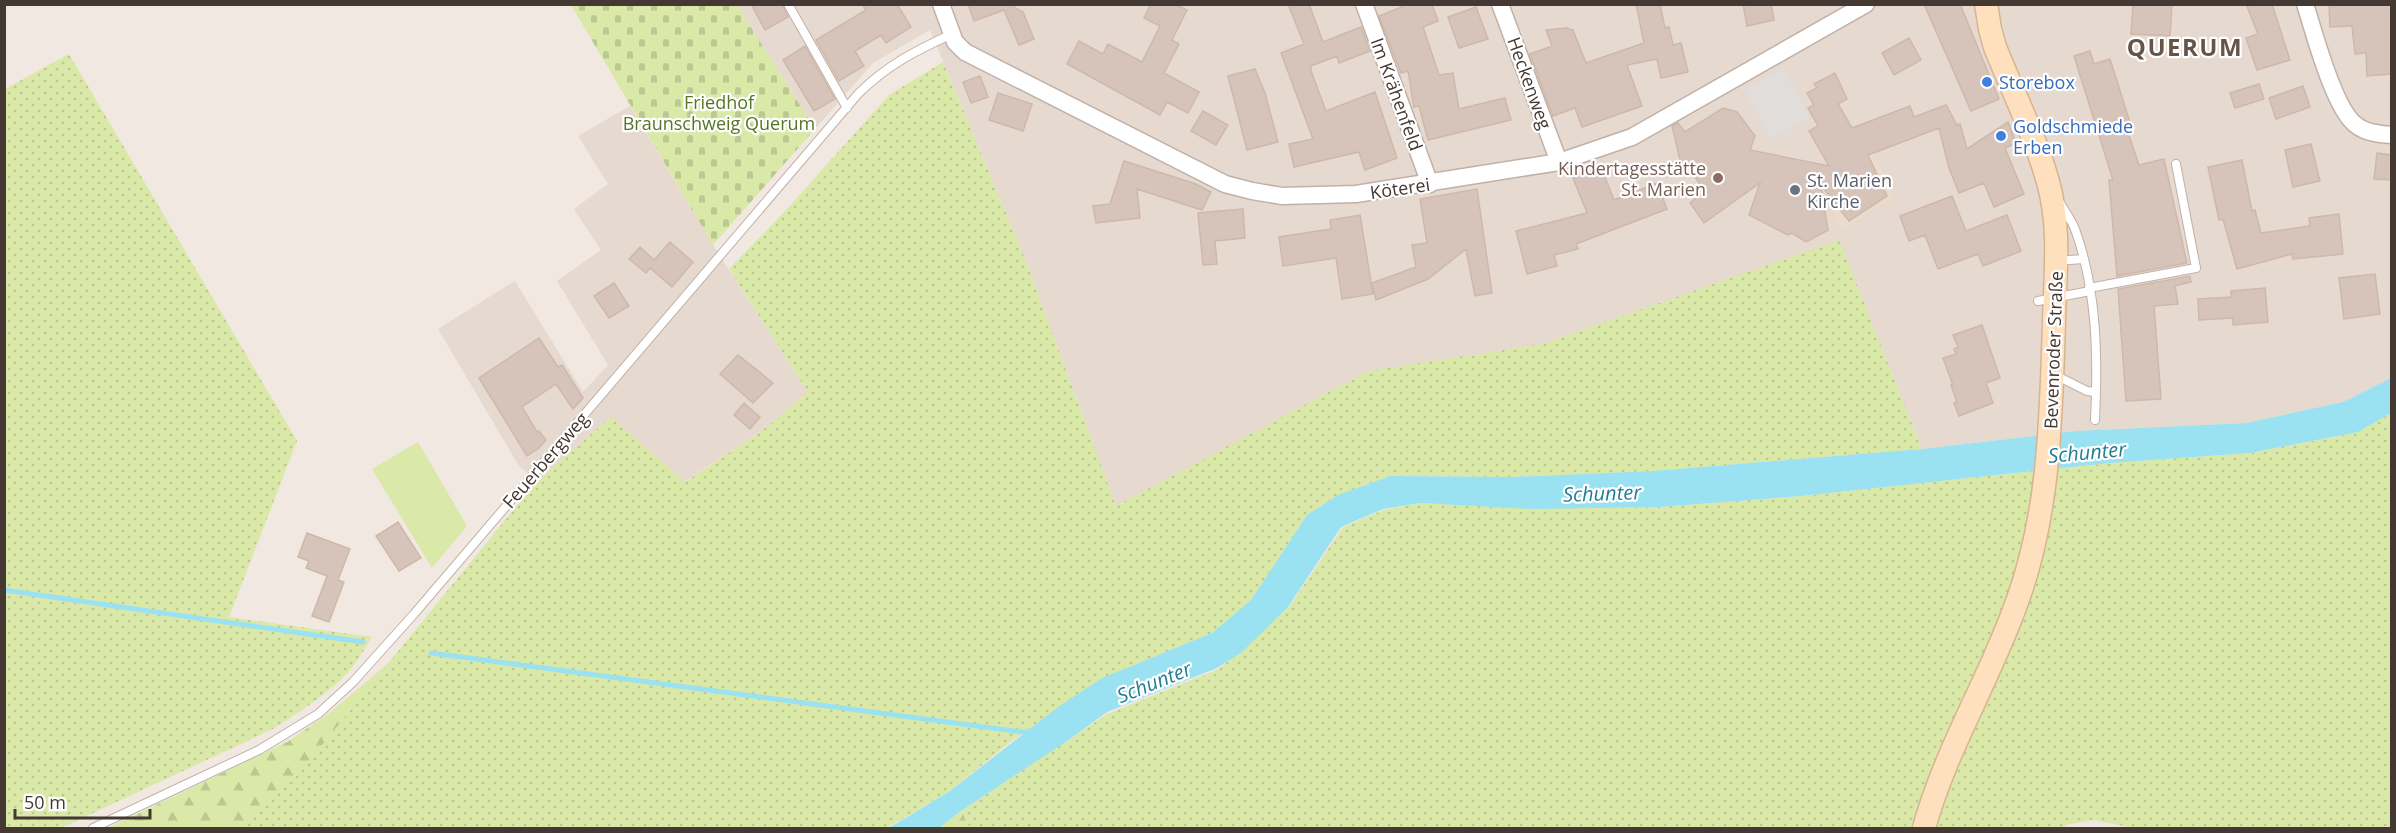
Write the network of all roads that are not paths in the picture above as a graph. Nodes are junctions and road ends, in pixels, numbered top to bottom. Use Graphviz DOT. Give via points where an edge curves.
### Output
graph roads {
  1 [pos="788,4"];
  2 [pos="941,4"];
  3 [pos="1364,4"];
  4 [pos="1500,4"];
  5 [pos="1986,4"];
  6 [pos="2305,4"];
  7 [pos="1856,7"];
  8 [pos="952,34"];
  9 [pos="848,108"];
  10 [pos="2391,135"];
  11 [pos="1559,162"];
  12 [pos="2176,164"];
  13 [pos="2048,182"];
  14 [pos="1430,184"];
  15 [pos="2083,259"];
  16 [pos="2056,261"];
  17 [pos="2090,290"];
  18 [pos="2046,300"];
  19 [pos="2052,373"];
  20 [pos="2096,392"];
  21 [pos="2095,420"];
  22 [pos="93,828"];
  23 [pos="1924,828"];
  1 -- 9 [label="lane"];
  2 -- 8 [label="street"];
  3 -- 14 [label="street, Im Krähenfeld"];
  4 -- 11 [label="street, Heckenweg"];
  5 -- 13 [label="main road, Bevenroder Straße" via="1995,47"];
  6 -- 10 [label="street" via="2340,106 2356,126"];
  7 -- 11 [label="street, Köterei" via="1632,137"];
  8 -- 9 [label="lane, Feuerbergweg" via="878,74"];
  8 -- 14 [label="street, Köterei" via="959,49 1226,183 1282,196 1356,194"];
  9 -- 22 [label="lane, Feuerbergweg" via="353,682 318,714 260,750"];
  11 -- 14 [label="street, Köterei"];
  12 -- 17 [label="lane" via="2196,268"];
  13 -- 15 [label="lane" via="2076,230"];
  13 -- 16 [label="main road, Bevenroder Straße" via="2055,218"];
  15 -- 16 [label="lane"];
  15 -- 17 [label="lane"];
  16 -- 18 [label="main road, Bevenroder Straße"];
  17 -- 18 [label="lane"];
  17 -- 20 [label="lane" via="2097,336"];
  18 -- 19 [label="main road, Bevenroder Straße"];
  19 -- 20 [label="lane"];
  19 -- 23 [label="main road, Bevenroder Straße" via="2046,478 2030,562 2019,597 1942,774"];
  20 -- 21 [label="lane"];
}
